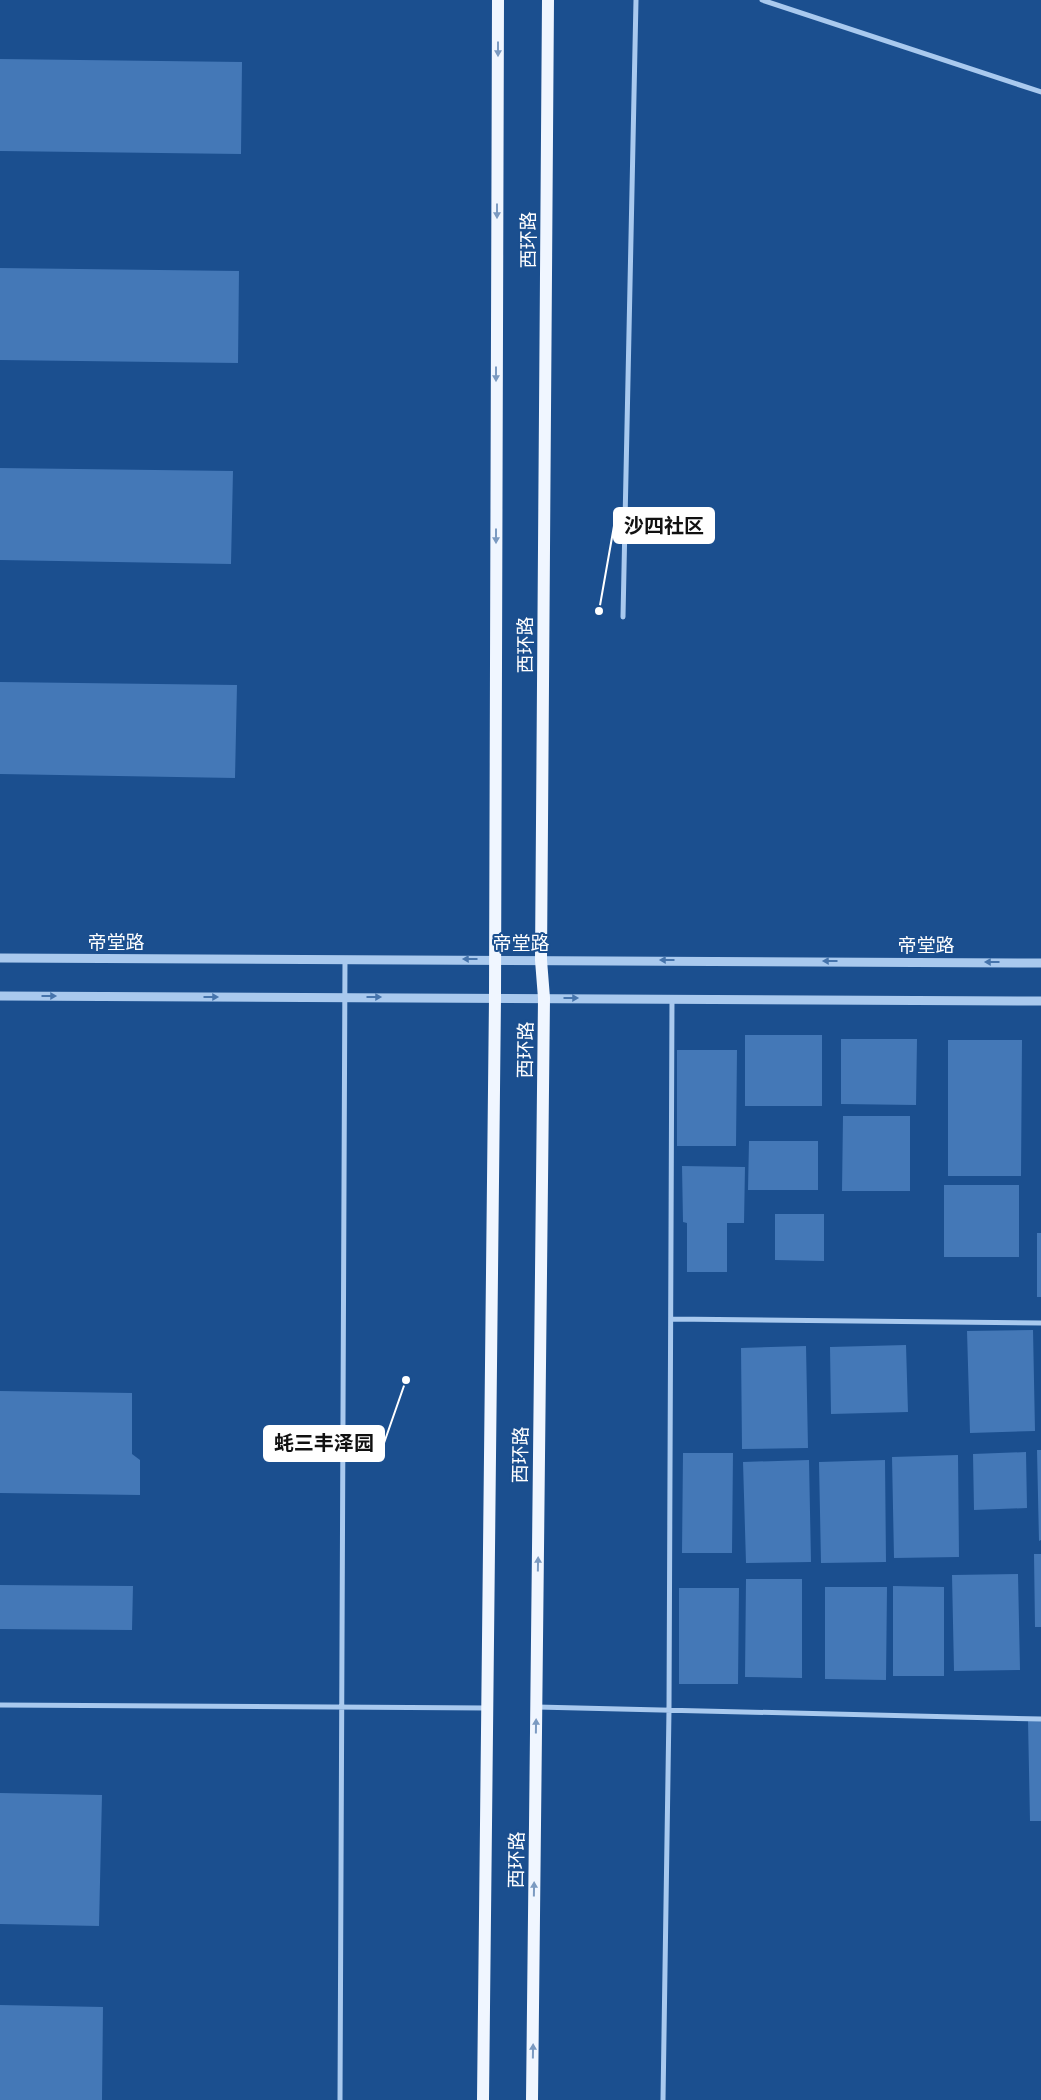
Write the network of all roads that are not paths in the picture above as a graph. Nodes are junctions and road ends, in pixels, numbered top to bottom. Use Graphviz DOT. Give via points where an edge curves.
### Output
graph roads {
  1 [pos="498,0"];
  2 [pos="548,0"];
  3 [pos="636,0"];
  4 [pos="762,0"];
  5 [pos="1041,92"];
  6 [pos="623,617"];
  7 [pos="0,958"];
  8 [pos="345,959"];
  9 [pos="494,960"];
  10 [pos="542,960"];
  11 [pos="1041,963"];
  12 [pos="0,996"];
  13 [pos="346,997"];
  14 [pos="495,998"];
  15 [pos="544,998"];
  16 [pos="672,998"];
  17 [pos="1041,1000"];
  18 [pos="671,1319"];
  19 [pos="1041,1323"];
  20 [pos="0,1706"];
  21 [pos="341,1707"];
  22 [pos="536,1707"];
  23 [pos="487,1708"];
  24 [pos="669,1710"];
  25 [pos="1041,1719"];
  26 [pos="340,2100"];
  27 [pos="482,2100"];
  28 [pos="532,2100"];
  29 [pos="663,2100"];
  1 -- 9 [label="main road, 西环路, one-way"];
  2 -- 10 [label="main road, 西环路"];
  3 -- 6 [label="street"];
  4 -- 5 [label="street"];
  7 -- 8 [label="street, 帝堂路"];
  9 -- 8 [label="street, 帝堂路, one-way"];
  8 -- 13 [label="street"];
  9 -- 10 [label="street, 帝堂路"];
  9 -- 14 [label="main road, 西环路"];
  11 -- 10 [label="street, 帝堂路, one-way"];
  10 -- 15 [label="main road, 西环路"];
  12 -- 13 [label="street, one-way"];
  13 -- 14 [label="street, one-way"];
  13 -- 21 [label="street"];
  14 -- 15 [label="street"];
  14 -- 23 [label="main road, 西环路"];
  15 -- 16 [label="street, one-way"];
  22 -- 15 [label="main road, 西环路, one-way"];
  16 -- 17 [label="street"];
  16 -- 18 [label="street"];
  18 -- 19 [label="street"];
  18 -- 24 [label="street"];
  20 -- 21 [label="street"];
  21 -- 23 [label="street"];
  21 -- 26 [label="street"];
  22 -- 24 [label="street"];
  28 -- 22 [label="main road, 西环路, one-way"];
  23 -- 27 [label="main road, 西环路"];
  24 -- 25 [label="street"];
  24 -- 29 [label="street"];
}
